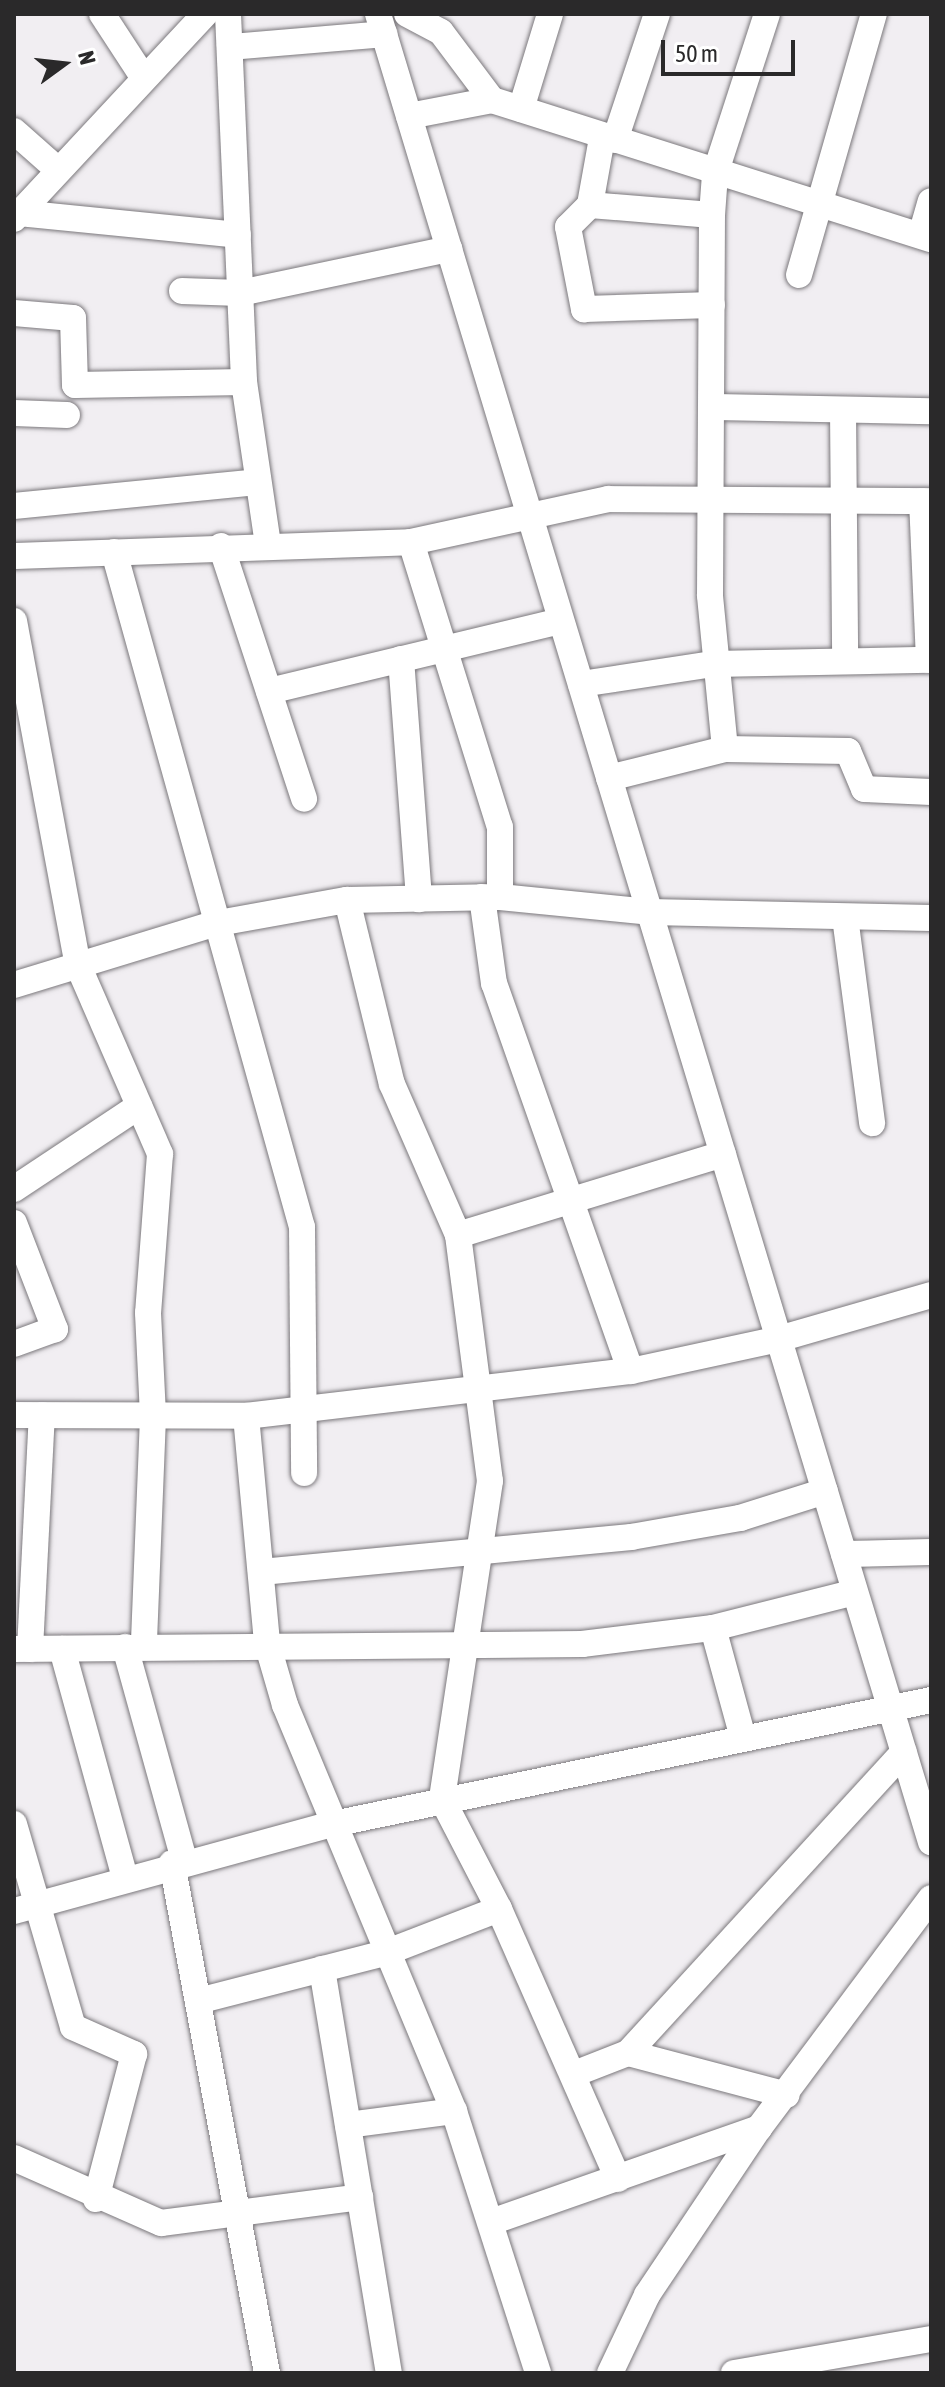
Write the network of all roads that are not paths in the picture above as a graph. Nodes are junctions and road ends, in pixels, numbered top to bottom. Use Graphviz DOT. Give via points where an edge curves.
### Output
graph roads {
  1 [pos="102,14"];
  2 [pos="205,14"];
  3 [pos="228,14"];
  4 [pos="407,14"];
  5 [pos="550,14"];
  6 [pos="657,14"];
  7 [pos="767,14"];
  8 [pos="874,14"];
  9 [pos="444,23"];
  10 [pos="381,24"];
  11 [pos="230,47"];
  12 [pos="143,77"];
  13 [pos="492,100"];
  14 [pos="521,109"];
  15 [pos="409,116"];
  16 [pos="14,131"];
  17 [pos="608,139"];
  18 [pos="57,169"];
  19 [pos="715,174"];
  20 [pos="816,198"];
  21 [pos="931,201"];
  22 [pos="590,205"];
  23 [pos="712,215"];
  24 [pos="17,216"];
  25 [pos="238,235"];
  26 [pos="926,237"];
  27 [pos="449,249"];
  28 [pos="799,275"];
  29 [pos="182,291"];
  30 [pos="240,293"];
  31 [pos="712,305"];
  32 [pos="14,313"];
  33 [pos="244,382"];
  34 [pos="715,407"];
  35 [pos="843,410"];
  36 [pos="931,411"];
  37 [pos="14,413"];
  38 [pos="67,415"];
  39 [pos="257,482"];
  40 [pos="713,499"];
  41 [pos="846,500"];
  42 [pos="927,501"];
  43 [pos="14,506"];
  44 [pos="530,518"];
  45 [pos="411,542"];
  46 [pos="268,545"];
  47 [pos="221,546"];
  48 [pos="114,552"];
  49 [pos="14,556"];
  50 [pos="14,621"];
  51 [pos="561,621"];
  52 [pos="443,649"];
  53 [pos="401,659"];
  54 [pos="845,661"];
  55 [pos="713,664"];
  56 [pos="581,684"];
  57 [pos="269,691"];
  58 [pos="725,749"];
  59 [pos="609,778"];
  60 [pos="931,792"];
  61 [pos="304,799"];
  62 [pos="491,897"];
  63 [pos="419,899"];
  64 [pos="347,900"];
  65 [pos="649,912"];
  66 [pos="845,917"];
  67 [pos="931,918"];
  68 [pos="213,924"];
  69 [pos="78,965"];
  70 [pos="14,985"];
  71 [pos="139,1106"];
  72 [pos="872,1123"];
  73 [pos="723,1154"];
  74 [pos="14,1189"];
  75 [pos="573,1196"];
  76 [pos="14,1223"];
  77 [pos="458,1235"];
  78 [pos="931,1295"];
  79 [pos="779,1339"];
  80 [pos="14,1344"];
  81 [pos="631,1371"];
  82 [pos="478,1390"];
  83 [pos="307,1411"];
  84 [pos="14,1415"];
  85 [pos="42,1415"];
  86 [pos="246,1416"];
  87 [pos="153,1417"];
  88 [pos="304,1473"];
  89 [pos="825,1491"];
  90 [pos="484,1549"];
  91 [pos="931,1552"];
  92 [pos="844,1554"];
  93 [pos="261,1572"];
  94 [pos="855,1592"];
  95 [pos="713,1628"];
  96 [pos="267,1643"];
  97 [pos="135,1646"];
  98 [pos="22,1649"];
  99 [pos="62,1649"];
  100 [pos="470,1650"];
  101 [pos="931,1700"];
  102 [pos="890,1707"];
  103 [pos="742,1734"];
  104 [pos="904,1752"];
  105 [pos="442,1799"];
  106 [pos="14,1824"];
  107 [pos="333,1824"];
  108 [pos="931,1842"];
  109 [pos="178,1862"];
  110 [pos="125,1878"];
  111 [pos="931,1898"];
  112 [pos="23,1907"];
  113 [pos="499,1909"];
  114 [pos="385,1953"];
  115 [pos="322,1969"];
  116 [pos="198,2001"];
  117 [pos="628,2053"];
  118 [pos="574,2074"];
  119 [pos="787,2095"];
  120 [pos="454,2111"];
  121 [pos="348,2125"];
  122 [pos="759,2128"];
  123 [pos="14,2158"];
  124 [pos="618,2179"];
  125 [pos="360,2197"];
  126 [pos="96,2199"];
  127 [pos="237,2213"];
  128 [pos="494,2221"];
  129 [pos="931,2339"];
  130 [pos="833,2364"];
  131 [pos="267,2373"];
  132 [pos="389,2373"];
  133 [pos="538,2373"];
  134 [pos="610,2373"];
  135 [pos="734,2373"];
  1 -- 12 [label="street"];
  2 -- 12 [label="street"];
  3 -- 11 [label="street"];
  4 -- 9 [label="street"];
  5 -- 14 [label="street"];
  6 -- 17 [label="street"];
  7 -- 19 [label="street"];
  8 -- 20 [label="street"];
  9 -- 13 [label="street"];
  10 -- 11 [label="street"];
  10 -- 15 [label="street"];
  11 -- 25 [label="street"];
  12 -- 18 [label="street"];
  13 -- 14 [label="street"];
  13 -- 15 [label="street"];
  14 -- 17 [label="street"];
  15 -- 27 [label="street"];
  16 -- 18 [label="street"];
  17 -- 19 [label="street"];
  17 -- 22 [label="street"];
  18 -- 24 [label="street"];
  19 -- 20 [label="street"];
  19 -- 23 [label="street"];
  20 -- 26 [label="street"];
  20 -- 28 [label="street"];
  21 -- 26 [label="street"];
  22 -- 23 [label="street"];
  22 -- 31 [label="street" via="568,227 584,309"];
  23 -- 31 [label="street"];
  24 -- 25 [label="street"];
  25 -- 30 [label="street"];
  27 -- 30 [label="street"];
  27 -- 44 [label="street"];
  29 -- 30 [label="street"];
  30 -- 33 [label="street"];
  31 -- 34 [label="street"];
  32 -- 33 [label="street" via="73,318 75,385"];
  33 -- 39 [label="street"];
  34 -- 35 [label="street"];
  34 -- 40 [label="street"];
  35 -- 36 [label="street"];
  35 -- 41 [label="street"];
  37 -- 38 [label="street"];
  39 -- 43 [label="street"];
  39 -- 46 [label="street"];
  40 -- 41 [label="street"];
  40 -- 44 [label="street" via="608,499"];
  40 -- 55 [label="street"];
  41 -- 42 [label="street"];
  41 -- 54 [label="street"];
  42 -- 54 [label="street" via="929,660"];
  44 -- 45 [label="street"];
  44 -- 51 [label="street"];
  45 -- 46 [label="street"];
  45 -- 52 [label="street"];
  46 -- 47 [label="street"];
  47 -- 48 [label="street"];
  47 -- 57 [label="street"];
  48 -- 49 [label="street"];
  48 -- 68 [label="street"];
  50 -- 69 [label="street"];
  51 -- 52 [label="street"];
  51 -- 56 [label="street"];
  52 -- 53 [label="street"];
  52 -- 62 [label="street" via="500,827"];
  53 -- 57 [label="street"];
  53 -- 63 [label="street"];
  54 -- 55 [label="street"];
  55 -- 56 [label="street"];
  55 -- 58 [label="street"];
  56 -- 59 [label="street"];
  57 -- 61 [label="street"];
  58 -- 59 [label="street"];
  58 -- 60 [label="street" via="848,751 864,789"];
  59 -- 65 [label="street"];
  62 -- 63 [label="street"];
  62 -- 65 [label="street"];
  62 -- 75 [label="street" via="494,983"];
  63 -- 64 [label="street"];
  64 -- 68 [label="street"];
  64 -- 77 [label="street" via="392,1084"];
  65 -- 66 [label="street"];
  65 -- 73 [label="street"];
  66 -- 67 [label="street"];
  66 -- 72 [label="street"];
  68 -- 69 [label="street"];
  68 -- 83 [label="street" via="302,1227"];
  69 -- 70 [label="street"];
  69 -- 71 [label="street"];
  71 -- 74 [label="street"];
  71 -- 87 [label="street" via="160,1154 148,1313"];
  73 -- 75 [label="street"];
  73 -- 79 [label="street"];
  75 -- 77 [label="street"];
  75 -- 81 [label="street"];
  76 -- 80 [label="street" via="55,1329"];
  77 -- 82 [label="street"];
  78 -- 79 [label="street"];
  79 -- 81 [label="street"];
  79 -- 89 [label="street"];
  81 -- 82 [label="street"];
  82 -- 83 [label="street"];
  82 -- 90 [label="street" via="490,1481"];
  83 -- 86 [label="street"];
  83 -- 88 [label="street"];
  84 -- 85 [label="street"];
  85 -- 87 [label="street"];
  85 -- 98 [label="street"];
  86 -- 87 [label="street"];
  86 -- 93 [label="street"];
  87 -- 97 [label="street"];
  89 -- 90 [label="street" via="740,1518 631,1537"];
  89 -- 92 [label="street"];
  90 -- 93 [label="street"];
  90 -- 100 [label="street"];
  91 -- 92 [label="street"];
  92 -- 94 [label="street"];
  93 -- 96 [label="street"];
  94 -- 95 [label="street"];
  94 -- 102 [label="street"];
  95 -- 100 [label="street"];
  95 -- 103 [label="street"];
  96 -- 97 [label="street"];
  96 -- 100 [label="street"];
  96 -- 107 [label="street"];
  97 -- 99 [label="street"];
  97 -- 109 [label="street"];
  98 -- 99 [label="street"];
  99 -- 110 [label="street"];
  100 -- 105 [label="street"];
  101 -- 102 [label="street"];
  102 -- 103 [label="street"];
  102 -- 104 [label="street"];
  103 -- 105 [label="street"];
  104 -- 108 [label="street"];
  104 -- 117 [label="street"];
  105 -- 107 [label="street"];
  105 -- 113 [label="street"];
  106 -- 112 [label="street"];
  107 -- 109 [label="street"];
  107 -- 114 [label="street"];
  109 -- 110 [label="street"];
  109 -- 116 [label="street"];
  110 -- 112 [label="street"];
  111 -- 119 [label="street"];
  112 -- 126 [label="street" via="73,2027 134,2054"];
  113 -- 114 [label="street"];
  113 -- 118 [label="street"];
  114 -- 115 [label="street"];
  114 -- 120 [label="street"];
  115 -- 116 [label="street"];
  115 -- 121 [label="street"];
  116 -- 127 [label="street"];
  117 -- 118 [label="street"];
  117 -- 119 [label="street"];
  118 -- 124 [label="street"];
  119 -- 122 [label="street"];
  120 -- 121 [label="street"];
  120 -- 128 [label="street"];
  121 -- 125 [label="street"];
  122 -- 124 [label="street"];
  122 -- 134 [label="street" via="647,2295"];
  123 -- 126 [label="street"];
  124 -- 128 [label="street"];
  125 -- 127 [label="street"];
  125 -- 132 [label="street"];
  126 -- 127 [label="street" via="161,2223"];
  127 -- 131 [label="street"];
  128 -- 133 [label="street"];
  129 -- 130 [label="street"];
  130 -- 135 [label="street"];
}
